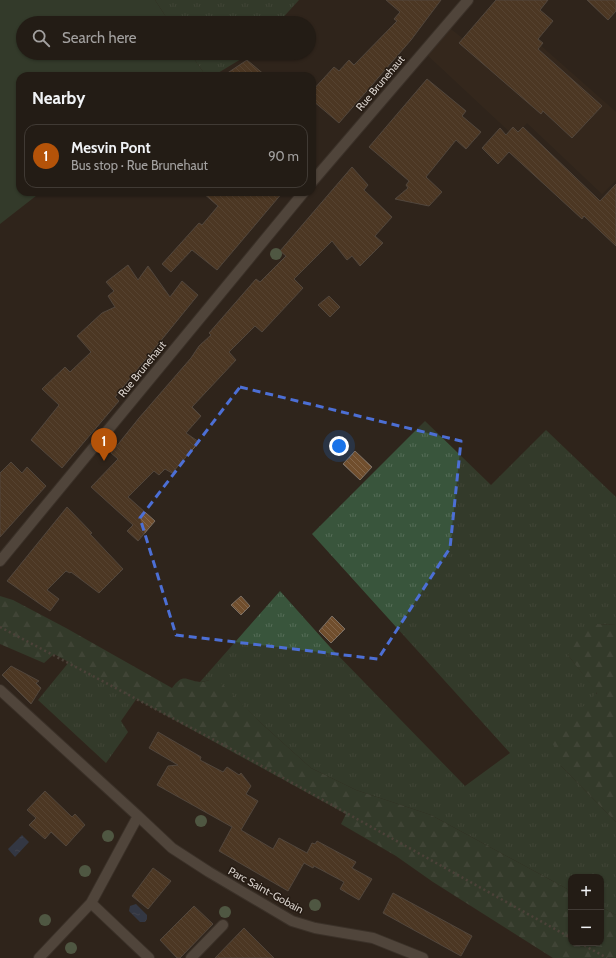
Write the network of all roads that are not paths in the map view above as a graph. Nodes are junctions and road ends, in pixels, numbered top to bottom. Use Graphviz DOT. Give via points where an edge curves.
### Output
graph roads {
  1 [pos="468,0"];
  2 [pos="316,177"];
  3 [pos="301,196"];
  4 [pos="0,562"];
  5 [pos="0,690"];
  6 [pos="138,816"];
  7 [pos="91,902"];
  8 [pos="223,925"];
  9 [pos="39,958"];
  10 [pos="149,958"];
  11 [pos="191,958"];
  12 [pos="423,958"];
  1 -- 2 [label="street, Rue Brunehaut"];
  3 -- 4 [label="street, Rue Brunehaut"];
  5 -- 6 [label="street, Parc Saint-Gobain"];
  6 -- 7 [label="street"];
  6 -- 12 [label="street, Parc Saint-Gobain" via="172,848 208,872 292,920 315,928 373,938"];
  7 -- 9 [label="street"];
  7 -- 10 [label="street"];
  8 -- 11 [label="street"];
}
